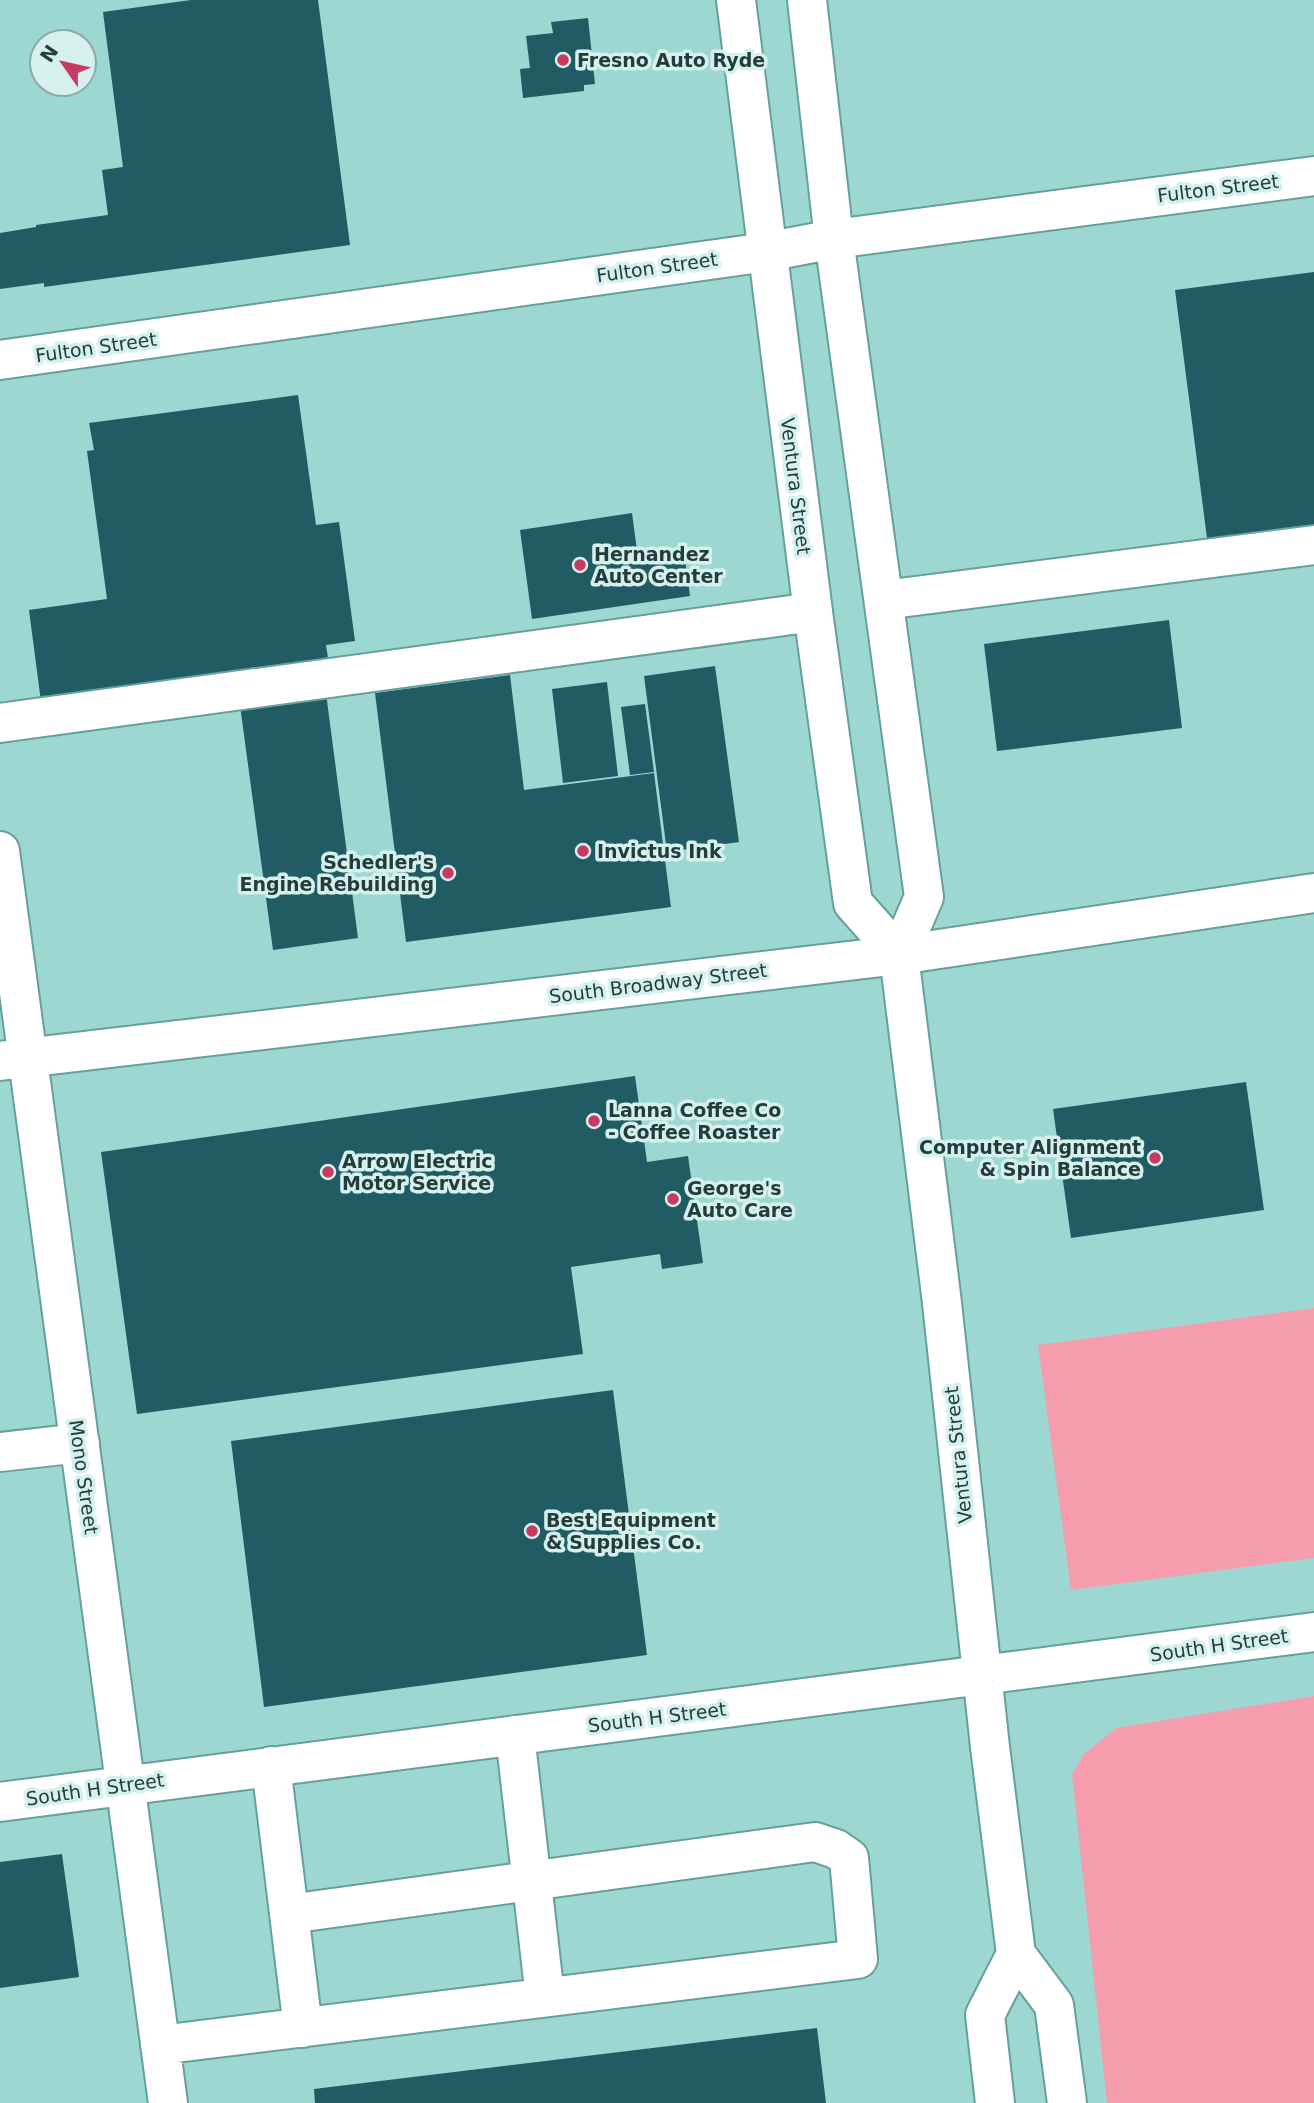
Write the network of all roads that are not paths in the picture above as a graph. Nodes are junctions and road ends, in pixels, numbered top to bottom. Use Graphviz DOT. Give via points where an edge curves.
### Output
graph roads {
  1 [pos="736,0"];
  2 [pos="807,0"];
  3 [pos="1314,176"];
  4 [pos="834,239"];
  5 [pos="766,252"];
  6 [pos="0,360"];
  7 [pos="1314,545"];
  8 [pos="884,600"];
  9 [pos="813,612"];
  10 [pos="0,723"];
  11 [pos="0,851"];
  12 [pos="1314,893"];
  13 [pos="899,955"];
  14 [pos="14,1059"];
  15 [pos="80,1443"];
  16 [pos="0,1452"];
  17 [pos="1314,1632"];
  18 [pos="981,1677"];
  19 [pos="515,1735"];
  20 [pos="271,1766"];
  21 [pos="125,1785"];
  22 [pos="0,1802"];
  23 [pos="532,1881"];
  24 [pos="289,1914"];
  25 [pos="1016,1954"];
  26 [pos="545,1997"];
  27 [pos="303,2028"];
  28 [pos="160,2045"];
  29 [pos="168,2103"];
  30 [pos="995,2103"];
  31 [pos="1067,2103"];
  1 -- 5 [label="street, Ventura Street"];
  2 -- 4 [label="street"];
  3 -- 4 [label="street, Fulton Street"];
  4 -- 5 [label="street, Fulton Street"];
  4 -- 8 [label="street"];
  5 -- 6 [label="street, Fulton Street"];
  5 -- 9 [label="street, Ventura Street"];
  7 -- 8 [label="street"];
  8 -- 13 [label="street" via="924,897"];
  9 -- 10 [label="street"];
  9 -- 13 [label="street, Ventura Street" via="853,903"];
  11 -- 14 [label="street, Mono Street"];
  12 -- 13 [label="street, South Broadway Street"];
  13 -- 14 [label="street, South Broadway Street"];
  13 -- 18 [label="street, Ventura Street"];
  14 -- 15 [label="street, Mono Street"];
  15 -- 16 [label="street"];
  15 -- 21 [label="street, Mono Street"];
  17 -- 18 [label="street, South H Street"];
  18 -- 19 [label="street, South H Street"];
  18 -- 25 [label="street, Ventura Street"];
  19 -- 20 [label="street, South H Street"];
  19 -- 23 [label="street"];
  20 -- 21 [label="street, South H Street"];
  20 -- 24 [label="street"];
  21 -- 22 [label="street, South H Street"];
  21 -- 28 [label="street, Mono Street"];
  23 -- 24 [label="street"];
  23 -- 26 [label="street"];
  23 -- 26 [label="street" via="815,1842 849,1858 858,1959"];
  24 -- 27 [label="street"];
  25 -- 30 [label="street" via="985,2015"];
  25 -- 31 [label="street, Ventura Street" via="1054,2005"];
  26 -- 27 [label="street"];
  27 -- 28 [label="street"];
  28 -- 29 [label="street, Mono Street"];
}
